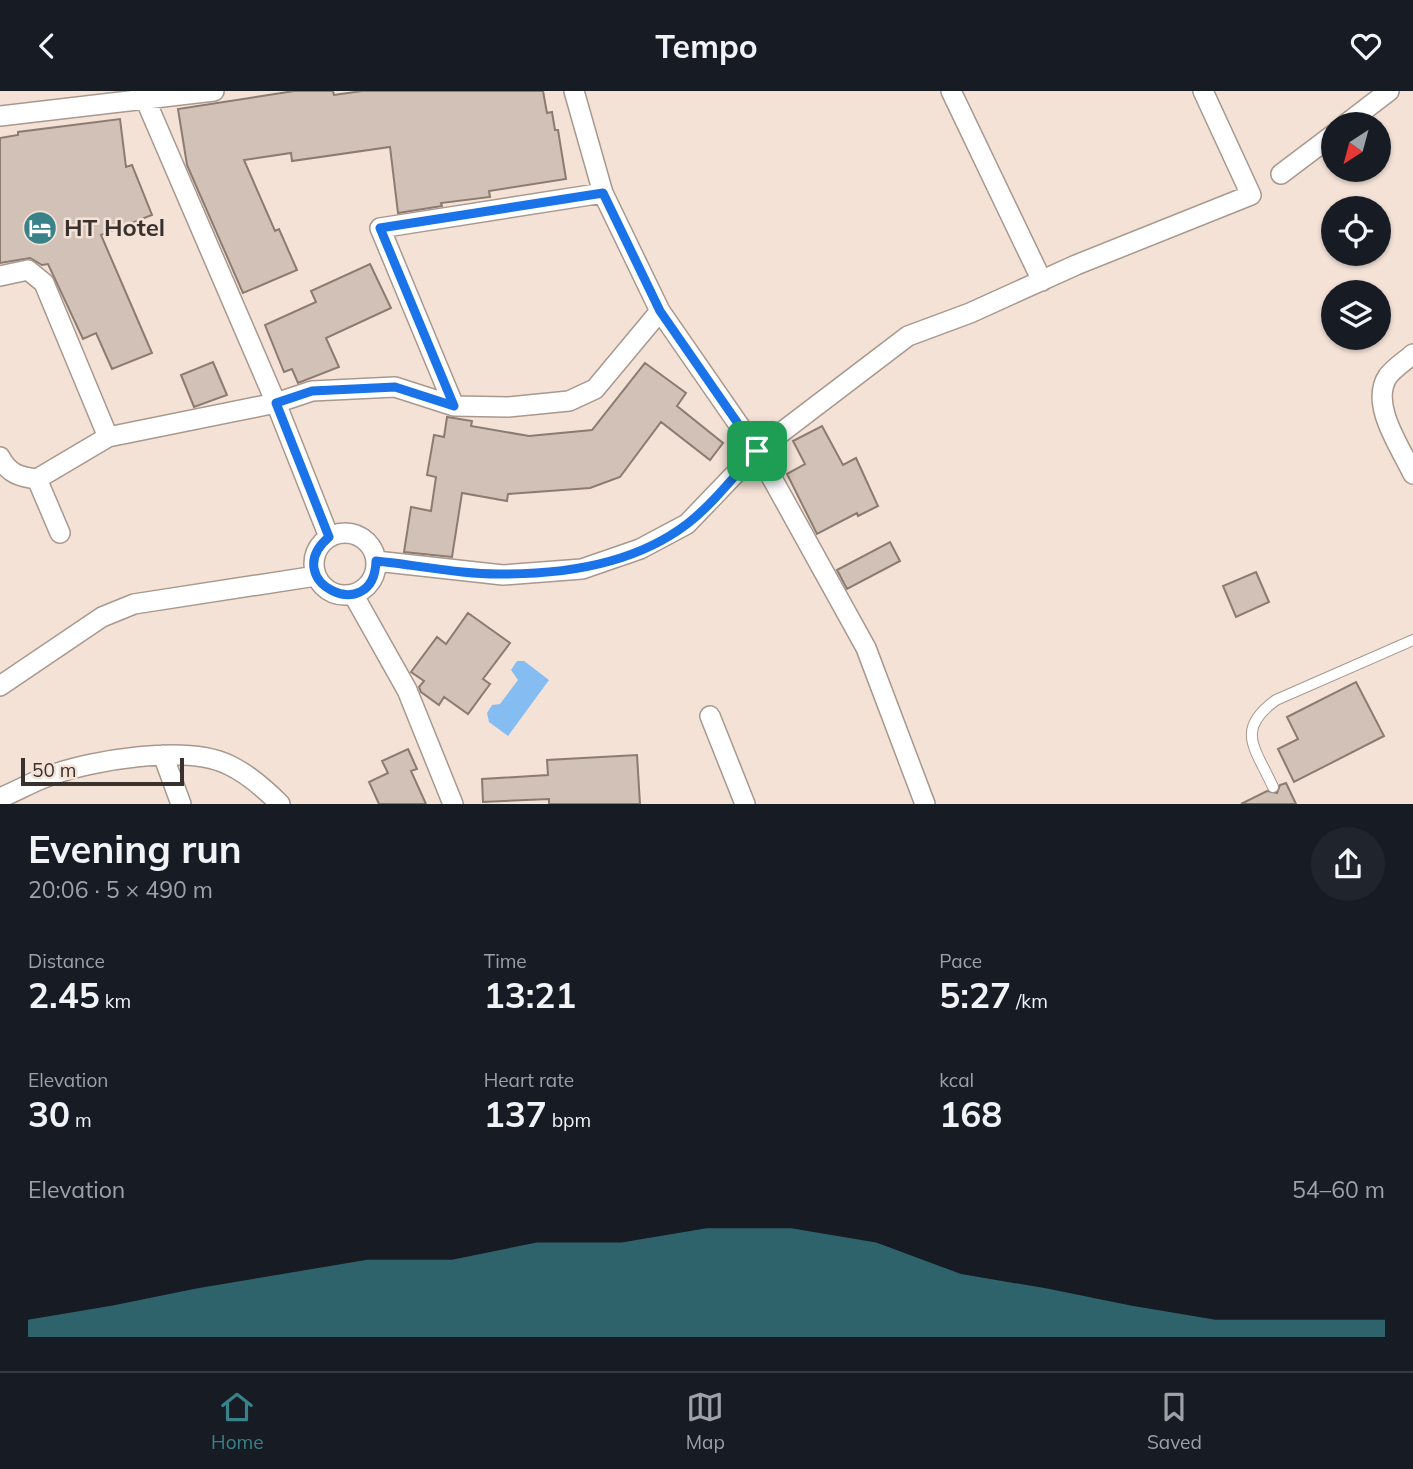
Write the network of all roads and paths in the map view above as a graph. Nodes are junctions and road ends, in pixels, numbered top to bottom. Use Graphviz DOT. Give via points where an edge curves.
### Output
graph roads {
  1 [pos="215,91"];
  2 [pos="574,91"];
  3 [pos="951,91"];
  4 [pos="1203,91"];
  5 [pos="1389,91"];
  6 [pos="146,101"];
  7 [pos="1362,112"];
  8 [pos="0,116"];
  9 [pos="1321,144"];
  10 [pos="1281,174"];
  11 [pos="603,193"];
  12 [pos="0,276"];
  13 [pos="1042,281"];
  14 [pos="660,311"];
  15 [pos="1413,355"];
  16 [pos="276,403"];
  17 [pos="454,406"];
  18 [pos="108,437"];
  19 [pos="757,451"];
  20 [pos="0,457"];
  21 [pos="1413,474"];
  22 [pos="37,479"];
  23 [pos="60,533"];
  24 [pos="329,537"];
  25 [pos="376,561"];
  26 [pos="316,576"];
  27 [pos="353,594"];
  28 [pos="1413,640"];
  29 [pos="0,686"];
  30 [pos="710,716"];
  31 [pos="163,755"];
  32 [pos="1273,787"];
  33 [pos="5,799"];
  34 [pos="181,804"];
  35 [pos="279,804"];
  36 [pos="453,804"];
  37 [pos="745,804"];
  38 [pos="925,804"];
  1 -- 6 [label="street"];
  2 -- 11 [label="street"];
  3 -- 13 [label="street"];
  4 -- 13 [label="street" via="1251,195"];
  5 -- 7 [label="street"];
  6 -- 8 [label="street"];
  6 -- 16 [label="street"];
  9 -- 10 [label="street"];
  11 -- 14 [label="street"];
  11 -- 17 [label="street" via="380,228"];
  12 -- 18 [label="street" via="27,271 44,283"];
  13 -- 19 [label="street" via="908,336"];
  14 -- 17 [label="street" via="595,389 583,396 552,404"];
  14 -- 19 [label="street"];
  15 -- 21 [label="street" via="1388,376 1381,394"];
  16 -- 17 [label="street" via="312,391 395,387"];
  16 -- 18 [label="street"];
  16 -- 24 [label="street"];
  18 -- 22 [label="street"];
  19 -- 25 [label="street" via="687,524 640,549 582,569 503,575"];
  19 -- 38 [label="street" via="866,647"];
  20 -- 22 [label="street" via="15,475"];
  22 -- 23 [label="street"];
  24 -- 25 [label="street" via="359,536"];
  24 -- 26 [label="street" via="317,550"];
  25 -- 27 [label="street" via="368,585"];
  26 -- 27 [label="street" via="335,593"];
  26 -- 29 [label="street" via="134,604 102,618"];
  27 -- 36 [label="street" via="407,690"];
  28 -- 32 [label="lane" via="1260,711 1251,729 1253,742"];
  30 -- 37 [label="street"];
  31 -- 33 [label="street" via="82,765 48,776"];
  31 -- 34 [label="street"];
  31 -- 35 [label="street" via="228,764"];
}
